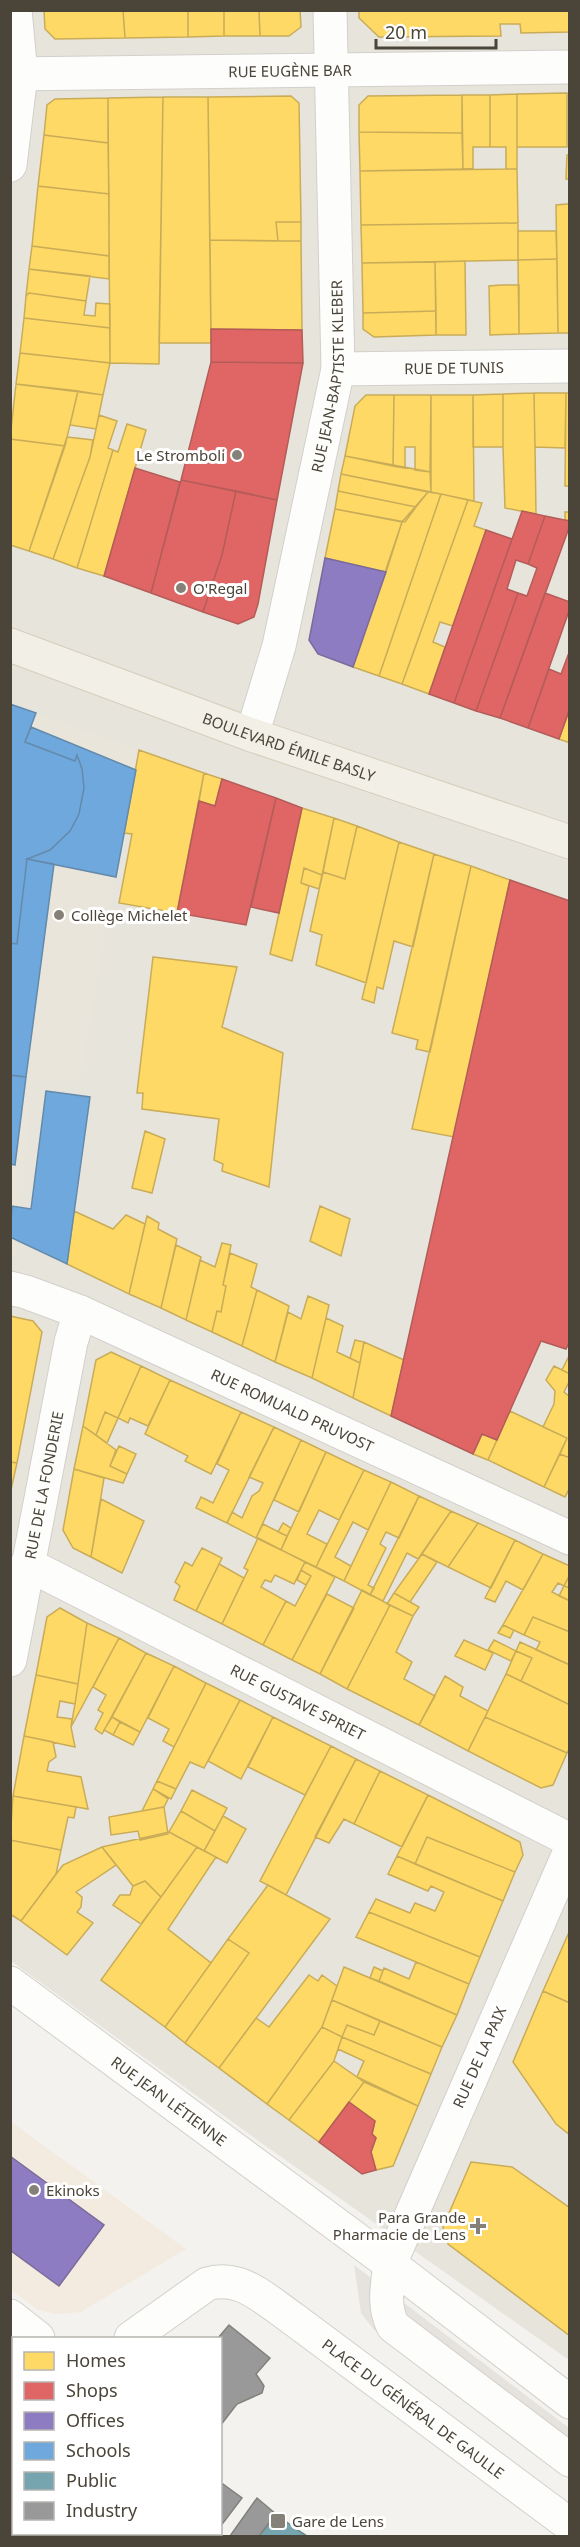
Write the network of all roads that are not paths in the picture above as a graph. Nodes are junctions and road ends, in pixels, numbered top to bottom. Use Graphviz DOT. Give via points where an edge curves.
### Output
graph roads {
  1 [pos="15,10"];
  2 [pos="330,10"];
  3 [pos="570,67"];
  4 [pos="332,70"];
  5 [pos="16,74"];
  6 [pos="10,165"];
  7 [pos="570,366"];
  8 [pos="338,369"];
  9 [pos="10,645"];
  10 [pos="252,735"];
  11 [pos="570,842"];
  12 [pos="10,1288"];
  13 [pos="80,1312"];
  14 [pos="570,1538"];
  15 [pos="27,1564"];
  16 [pos="10,1660"];
  17 [pos="570,1840"];
  18 [pos="570,1851"];
  19 [pos="10,1983"];
  20 [pos="390,2264"];
  21 [pos="10,2316"];
  22 [pos="37,2337"];
  23 [pos="132,2337"];
  24 [pos="570,2402"];
  25 [pos="570,2460"];
  26 [pos="570,2525"];
  1 -- 5 [label="street"];
  2 -- 4 [label="street, RUE JEAN-BAPTISTE KLEBER"];
  3 -- 4 [label="street, RUE EUGÈNE BAR"];
  4 -- 5 [label="street, RUE EUGÈNE BAR"];
  4 -- 8 [label="street, RUE JEAN-BAPTISTE KLEBER"];
  5 -- 6 [label="street"];
  7 -- 8 [label="street, RUE DE TUNIS"];
  8 -- 10 [label="street, RUE JEAN-BAPTISTE KLEBER" via="279,646"];
  9 -- 10 [label="main road, BOULEVARD ÉMILE BASLY"];
  10 -- 11 [label="main road, BOULEVARD ÉMILE BASLY"];
  12 -- 13 [label="street, RUE ROMUALD PRUVOST"];
  13 -- 14 [label="street, RUE ROMUALD PRUVOST"];
  13 -- 15 [label="street, RUE DE LA FONDERIE"];
  15 -- 16 [label="street, RUE DE LA FONDERIE"];
  15 -- 17 [label="street, RUE GUSTAVE SPRIET"];
  18 -- 20 [label="street, RUE DE LA PAIX"];
  19 -- 20 [label="street, RUE JEAN LÉTIENNE"];
  20 -- 24 [label="street"];
  20 -- 25 [label="street, RUE DE LA PAIX" via="385,2302 393,2326"];
  21 -- 22 [label="street"];
  23 -- 26 [label="street, PLACE DU GÉNÉRAL DE GAULLE" via="207,2284 234,2281 257,2293"];
}
